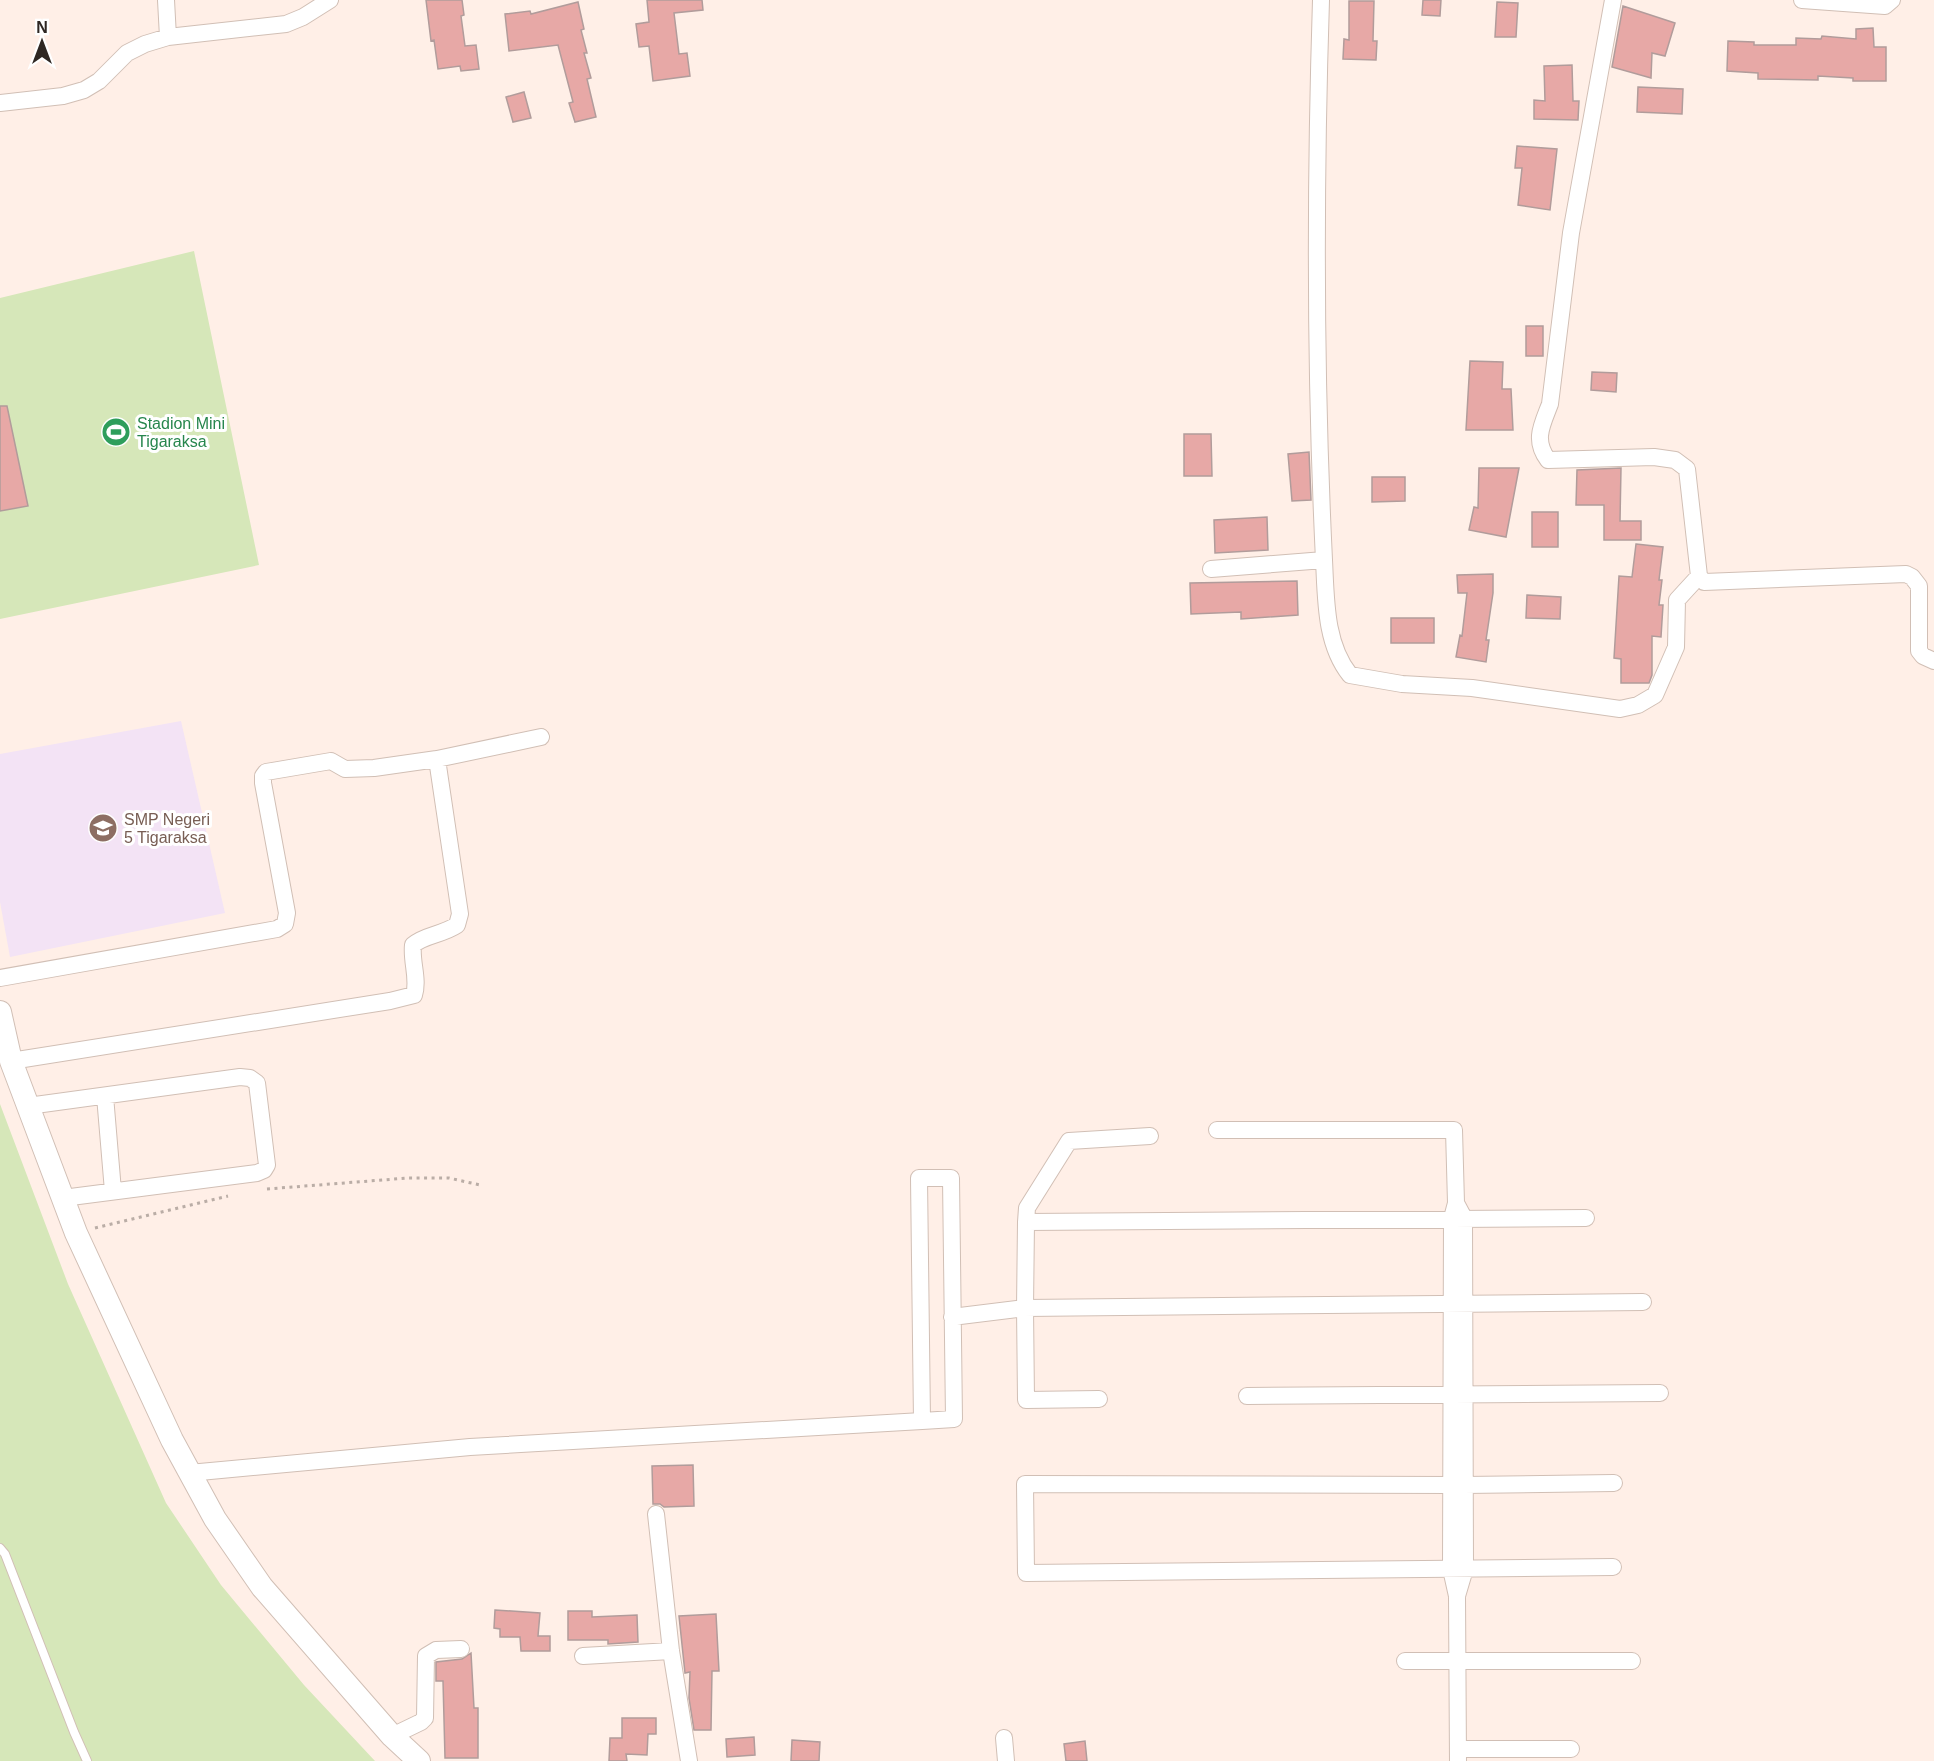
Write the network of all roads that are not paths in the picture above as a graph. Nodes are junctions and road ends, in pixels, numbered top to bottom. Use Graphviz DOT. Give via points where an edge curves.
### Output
graph roads {
  1 [pos="166,0"];
  2 [pos="330,0"];
  3 [pos="1322,0"];
  4 [pos="1613,0"];
  5 [pos="1802,0"];
  6 [pos="1892,0"];
  7 [pos="311,6"];
  8 [pos="168,38"];
  9 [pos="0,103"];
  10 [pos="1324,560"];
  11 [pos="1211,569"];
  12 [pos="1699,576"];
  13 [pos="1934,661"];
  14 [pos="541,737"];
  15 [pos="437,759"];
  16 [pos="0,978"];
  17 [pos="0,1012"];
  18 [pos="5,1061"];
  19 [pos="105,1096"];
  20 [pos="28,1106"];
  21 [pos="1217,1130"];
  22 [pos="1150,1136"];
  23 [pos="113,1191"];
  24 [pos="63,1198"];
  25 [pos="1457,1213"];
  26 [pos="1586,1218"];
  27 [pos="1026,1222"];
  28 [pos="1643,1302"];
  29 [pos="1458,1304"];
  30 [pos="1025,1308"];
  31 [pos="952,1317"];
  32 [pos="1660,1393"];
  33 [pos="1458,1395"];
  34 [pos="1247,1396"];
  35 [pos="1099,1399"];
  36 [pos="922,1421"];
  37 [pos="189,1473"];
  38 [pos="1614,1483"];
  39 [pos="1458,1485"];
  40 [pos="656,1514"];
  41 [pos="0,1548"];
  42 [pos="1613,1567"];
  43 [pos="1458,1569"];
  44 [pos="461,1649"];
  45 [pos="671,1651"];
  46 [pos="582,1656"];
  47 [pos="1405,1661"];
  48 [pos="1457,1661"];
  49 [pos="1632,1661"];
  50 [pos="393,1736"];
  51 [pos="1004,1738"];
  52 [pos="1571,1749"];
  53 [pos="1458,1755"];
  54 [pos="87,1761"];
  55 [pos="419,1761"];
  56 [pos="689,1761"];
  57 [pos="1006,1761"];
  1 -- 8 [label="street"];
  2 -- 7 [label="street"];
  3 -- 10 [label="street" via="1317,130 1318,449"];
  4 -- 12 [label="street" via="1571,233 1550,404 1540,428 1540,446 1548,460 1654,457 1675,460 1687,469"];
  5 -- 6 [label="street" via="1886,6"];
  7 -- 8 [label="street" via="303,17 286,24"];
  8 -- 9 [label="street" via="127,53 84,90"];
  10 -- 11 [label="street"];
  10 -- 12 [label="street" via="1334,643 1341,665 1350,675 1402,684 1472,687 1620,710 1655,694 1677,647 1677,600"];
  12 -- 13 [label="street" via="1704,582 1715,582 1906,574 1919,586 1919,651"];
  14 -- 15 [label="street"];
  15 -- 16 [label="street" via="353,769 327,762 266,772 263,783 287,913 285,924 277,929"];
  15 -- 18 [label="street" via="460,914 457,925 413,945 417,987 414,995"];
  17 -- 18 [label="street"];
  18 -- 20 [label="street"];
  19 -- 20 [label="street"];
  19 -- 23 [label="street"];
  19 -- 23 [label="street" via="250,1078 257,1083 267,1165 256,1173"];
  20 -- 24 [label="street"];
  21 -- 25 [label="street" via="1454,1130"];
  22 -- 27 [label="street" via="1069,1141 1027,1208"];
  23 -- 24 [label="street"];
  24 -- 37 [label="street"];
  25 -- 26 [label="street"];
  25 -- 27 [label="street"];
  25 -- 29 [label="street"];
  27 -- 30 [label="street"];
  28 -- 29 [label="street"];
  29 -- 30 [label="street"];
  29 -- 33 [label="street"];
  30 -- 31 [label="street"];
  30 -- 35 [label="street" via="1026,1400"];
  31 -- 36 [label="street" via="954,1419"];
  31 -- 36 [label="street" via="951,1178 919,1178"];
  32 -- 33 [label="street"];
  33 -- 34 [label="street"];
  33 -- 39 [label="street"];
  36 -- 37 [label="street" via="470,1447"];
  37 -- 50 [label="street" via="262,1587"];
  38 -- 39 [label="street"];
  39 -- 43 [label="street"];
  39 -- 43 [label="street" via="1025,1484 1026,1573"];
  40 -- 45 [label="street"];
  41 -- 54 [label="lane"];
  42 -- 43 [label="street"];
  43 -- 48 [label="street"];
  44 -- 50 [label="street" via="436,1650 426,1656 425,1718"];
  45 -- 46 [label="street"];
  45 -- 56 [label="street"];
  47 -- 48 [label="street"];
  48 -- 49 [label="street"];
  48 -- 53 [label="street"];
  50 -- 55 [label="street"];
  51 -- 57 [label="street"];
  52 -- 53 [label="street"];
}
